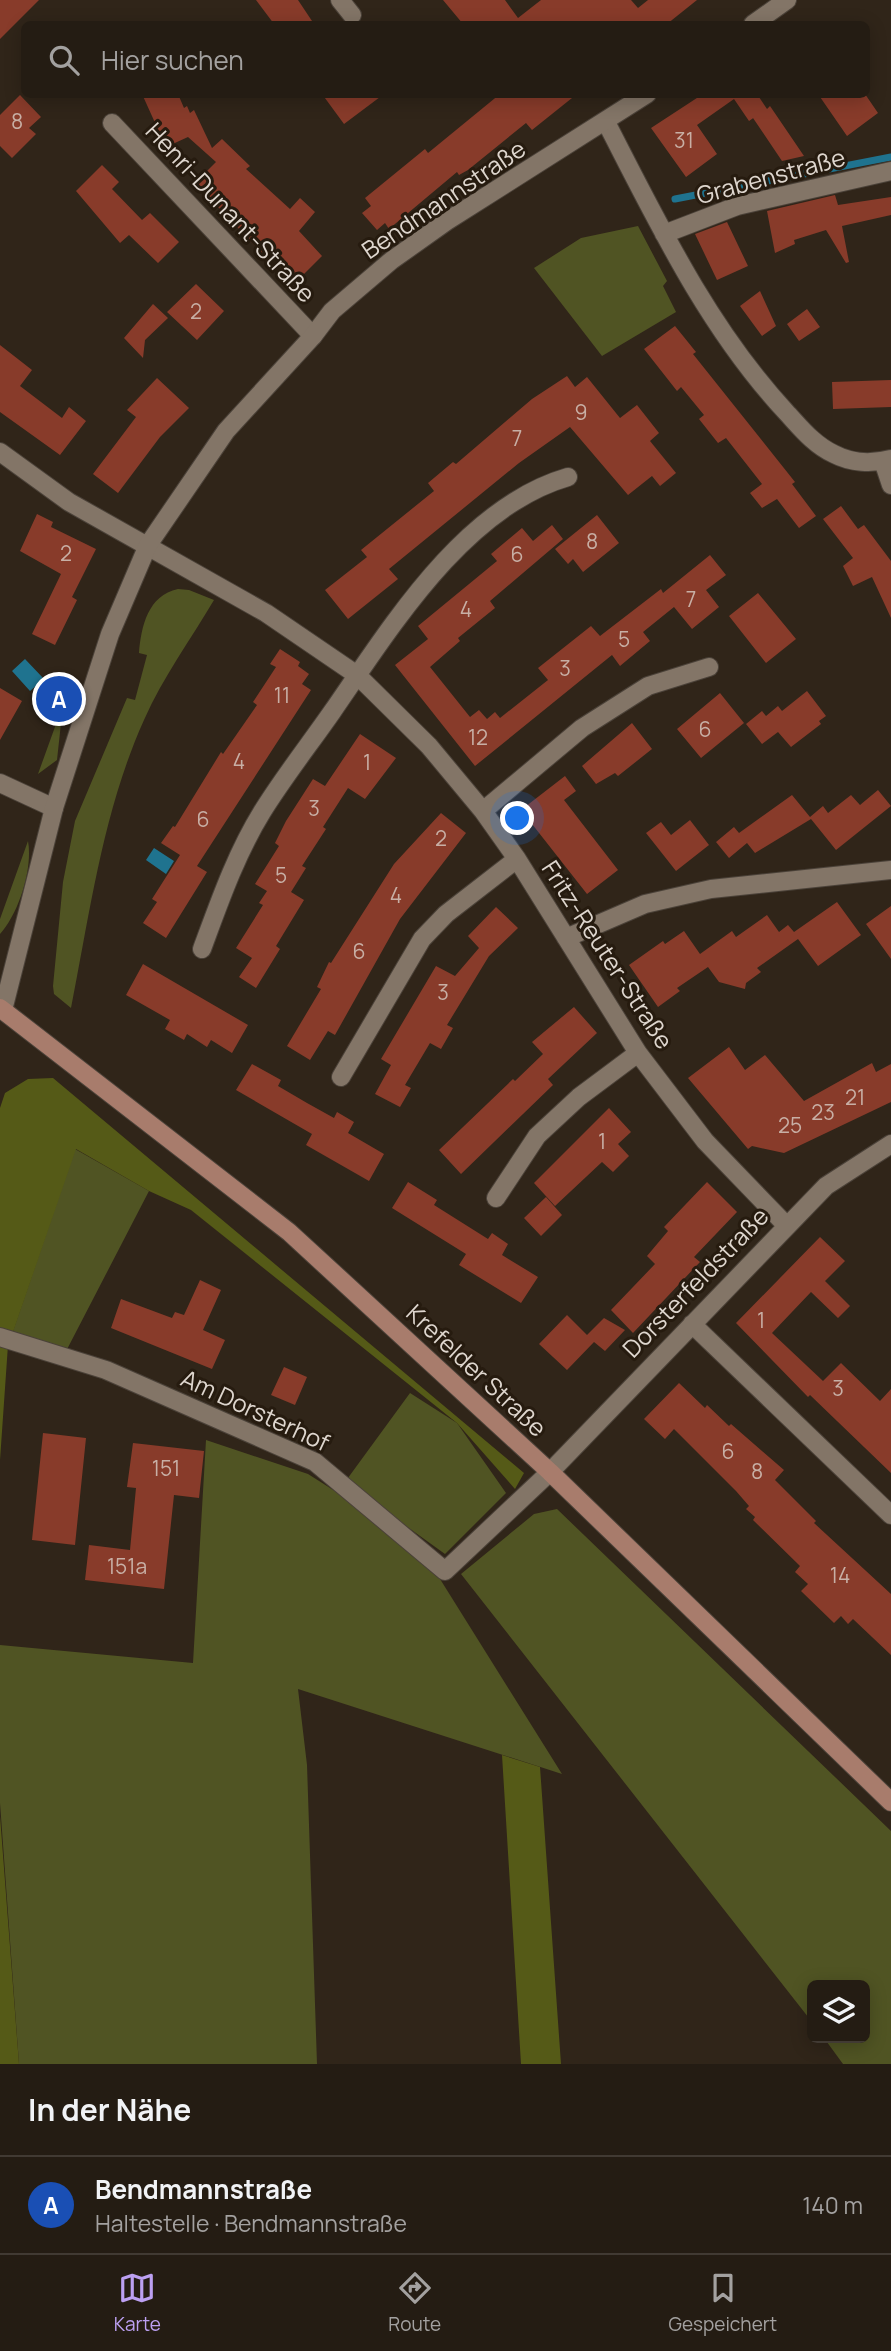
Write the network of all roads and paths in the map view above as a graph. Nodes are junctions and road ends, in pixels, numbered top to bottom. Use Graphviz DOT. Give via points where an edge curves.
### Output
graph roads {
  1 [pos="340,0"];
  2 [pos="787,0"];
  3 [pos="352,15"];
  4 [pos="757,21"];
  5 [pos="642,98"];
  6 [pos="606,122"];
  7 [pos="112,123"];
  8 [pos="891,171"];
  9 [pos="664,234"];
  10 [pos="313,336"];
  11 [pos="0,452"];
  12 [pos="887,460"];
  13 [pos="568,477"];
  14 [pos="891,485"];
  15 [pos="148,545"];
  16 [pos="709,667"];
  17 [pos="357,675"];
  18 [pos="0,783"];
  19 [pos="54,808"];
  20 [pos="483,811"];
  21 [pos="517,859"];
  22 [pos="891,870"];
  23 [pos="566,938"];
  24 [pos="202,949"];
  25 [pos="1,1013"];
  26 [pos="638,1052"];
  27 [pos="341,1077"];
  28 [pos="891,1144"];
  29 [pos="496,1198"];
  30 [pos="786,1224"];
  31 [pos="692,1324"];
  32 [pos="0,1337"];
  33 [pos="550,1472"];
  34 [pos="891,1516"];
  35 [pos="891,1802"];
  1 -- 3 [label="street"];
  2 -- 4 [label="street"];
  5 -- 6 [label="street, Bendmannstraße"];
  6 -- 9 [label="street"];
  6 -- 10 [label="street, Bendmannstraße" via="393,260 331,311"];
  7 -- 10 [label="street, Henri-Dunant-Straße"];
  8 -- 9 [label="street, Grabenstraße" via="737,206"];
  9 -- 12 [label="street" via="719,327 764,388 813,441 860,462"];
  10 -- 15 [label="street, Bendmannstraße" via="226,431"];
  11 -- 15 [label="street, Fritz-Reuter-Straße" via="69,502"];
  12 -- 14 [label="street"];
  13 -- 17 [label="street" via="513,500 478,528 414,598"];
  15 -- 17 [label="street, Fritz-Reuter-Straße" via="266,612"];
  15 -- 19 [label="street, Bendmannstraße" via="110,634"];
  16 -- 20 [label="street" via="648,686 582,728"];
  17 -- 20 [label="street, Fritz-Reuter-Straße" via="429,746"];
  17 -- 24 [label="street" via="261,813"];
  18 -- 19 [label="street"];
  19 -- 25 [label="street, Bendmannstraße"];
  20 -- 21 [label="street, Fritz-Reuter-Straße"];
  21 -- 23 [label="street, Fritz-Reuter-Straße"];
  21 -- 27 [label="street" via="446,914 422,939"];
  22 -- 23 [label="street" via="711,889 645,904"];
  23 -- 26 [label="street, Fritz-Reuter-Straße"];
  25 -- 33 [label="main road, Krefelder Straße" via="289,1232"];
  26 -- 29 [label="street" via="537,1136"];
  26 -- 30 [label="street, Fritz-Reuter-Straße" via="705,1141"];
  28 -- 30 [label="street, Dorsterfeldstraße" via="826,1186"];
  30 -- 31 [label="street, Dorsterfeldstraße"];
  31 -- 33 [label="street, Dorsterfeldstraße"];
  31 -- 34 [label="street"];
  32 -- 33 [label="street, Am Dorsterhof" via="106,1370 315,1462 445,1571"];
  33 -- 35 [label="main road, Krefelder Straße"];
}
